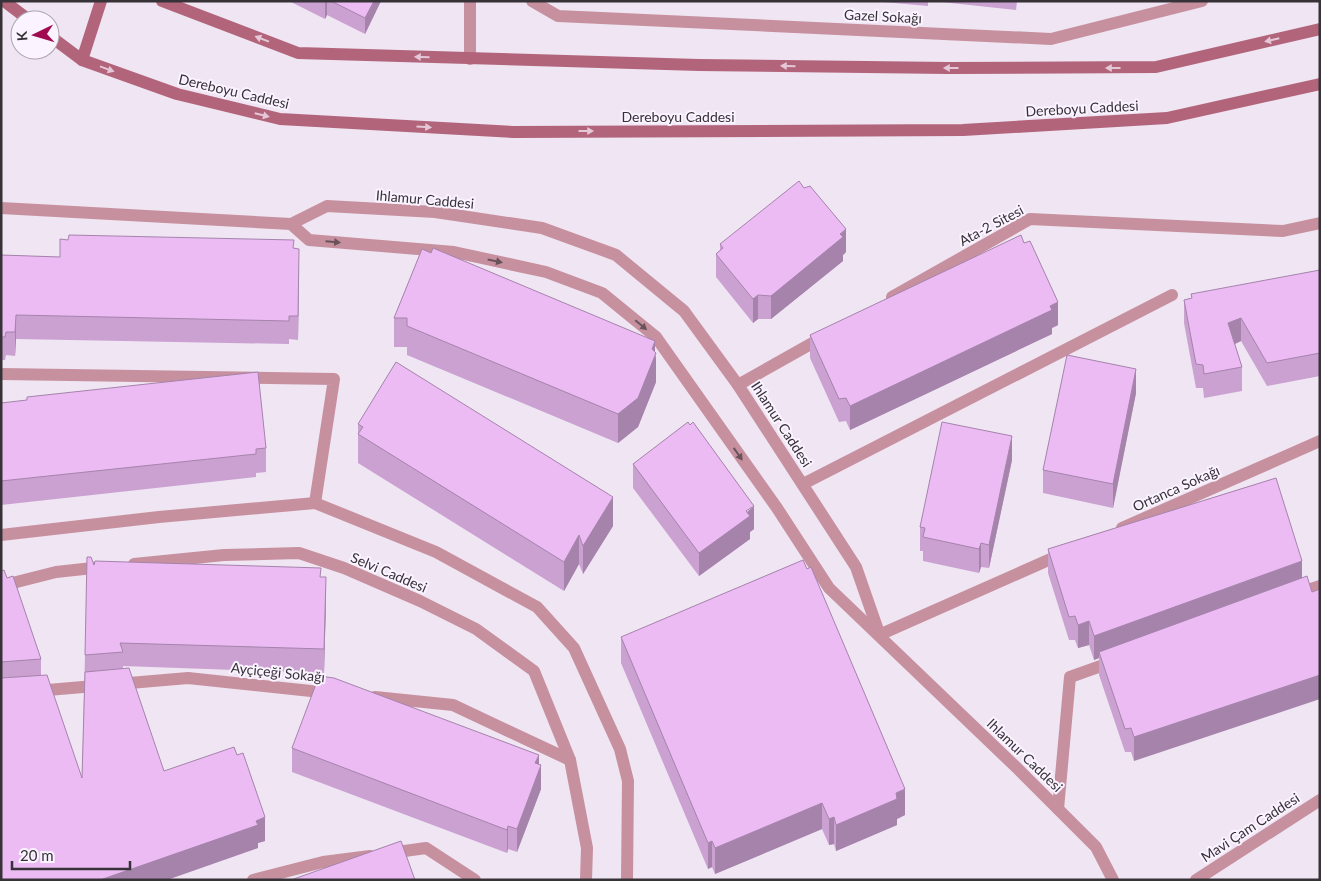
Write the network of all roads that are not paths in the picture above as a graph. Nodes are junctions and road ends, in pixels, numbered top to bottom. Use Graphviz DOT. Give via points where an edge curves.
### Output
graph roads {
  1 [pos="4,1"];
  2 [pos="101,1"];
  3 [pos="162,1"];
  4 [pos="470,1"];
  5 [pos="532,1"];
  6 [pos="1202,1"];
  7 [pos="16,10"];
  8 [pos="1320,29"];
  9 [pos="60,44"];
  10 [pos="470,58"];
  11 [pos="82,60"];
  12 [pos="1320,84"];
  13 [pos="1,208"];
  14 [pos="1320,223"];
  15 [pos="291,224"];
  16 [pos="1172,295"];
  17 [pos="884,302"];
  18 [pos="833,331"];
  19 [pos="1,374"];
  20 [pos="738,385"];
  21 [pos="1320,441"];
  22 [pos="803,484"];
  23 [pos="315,503"];
  24 [pos="1113,532"];
  25 [pos="1,535"];
  26 [pos="1077,548"];
  27 [pos="1,586"];
  28 [pos="1320,586"];
  29 [pos="1283,599"];
  30 [pos="880,635"];
  31 [pos="1126,657"];
  32 [pos="1,694"];
  33 [pos="345,694"];
  34 [pos="365,696"];
  35 [pos="570,760"];
  36 [pos="1320,800"];
  37 [pos="1058,809"];
  38 [pos="253,880"];
  39 [pos="475,880"];
  40 [pos="586,880"];
  41 [pos="627,880"];
  42 [pos="1113,880"];
  43 [pos="1196,880"];
  1 -- 7 [label="main road"];
  2 -- 11 [label="main road"];
  10 -- 3 [label="main road, one-way" via="298,53"];
  4 -- 10 [label="street"];
  5 -- 6 [label="street, Gazel Sokağı" via="558,16 1051,39"];
  8 -- 10 [label="main road, one-way" via="1156,67 699,65"];
  9 -- 11 [label="main road, Dereboyu Caddesi"];
  11 -- 12 [label="main road, Dereboyu Caddesi, one-way" via="176,94 280,119 514,132 963,130 1128,121 1167,118"];
  13 -- 15 [label="street"];
  14 -- 17 [label="street, Ata-2 Sitesi" via="1282,231 1030,219"];
  15 -- 20 [label="street, Ihlamur Caddesi" via="327,206 436,212 542,228 616,255 684,311"];
  15 -- 30 [label="street, one-way" via="309,240 454,252 546,272 602,293 656,338 777,508 829,588"];
  16 -- 22 [label="street"];
  18 -- 20 [label="street"];
  19 -- 23 [label="street" via="334,379"];
  20 -- 22 [label="street, Ihlamur Caddesi"];
  21 -- 24 [label="street, Ortanca Sokağı"];
  22 -- 30 [label="street, Ihlamur Caddesi" via="856,567"];
  23 -- 25 [label="street"];
  23 -- 41 [label="street" via="436,552 537,606 574,648 620,749 628,781"];
  26 -- 30 [label="street"];
  27 -- 35 [label="street, Selvi Caddesi" via="56,572 224,555 299,552 420,601 476,629 534,671"];
  28 -- 29 [label="street"];
  30 -- 37 [label="street, Ihlamur Caddesi"];
  31 -- 37 [label="street" via="1070,677"];
  32 -- 33 [label="street, Ayçiçeği Sokağı" via="188,678"];
  34 -- 35 [label="street" via="453,706"];
  35 -- 40 [label="street, Selvi Caddesi" via="587,848"];
  36 -- 43 [label="street, Mavi Çam Caddesi"];
  37 -- 42 [label="street, Ihlamur Caddesi" via="1096,847"];
  38 -- 39 [label="street" via="323,862 426,848"];
}
